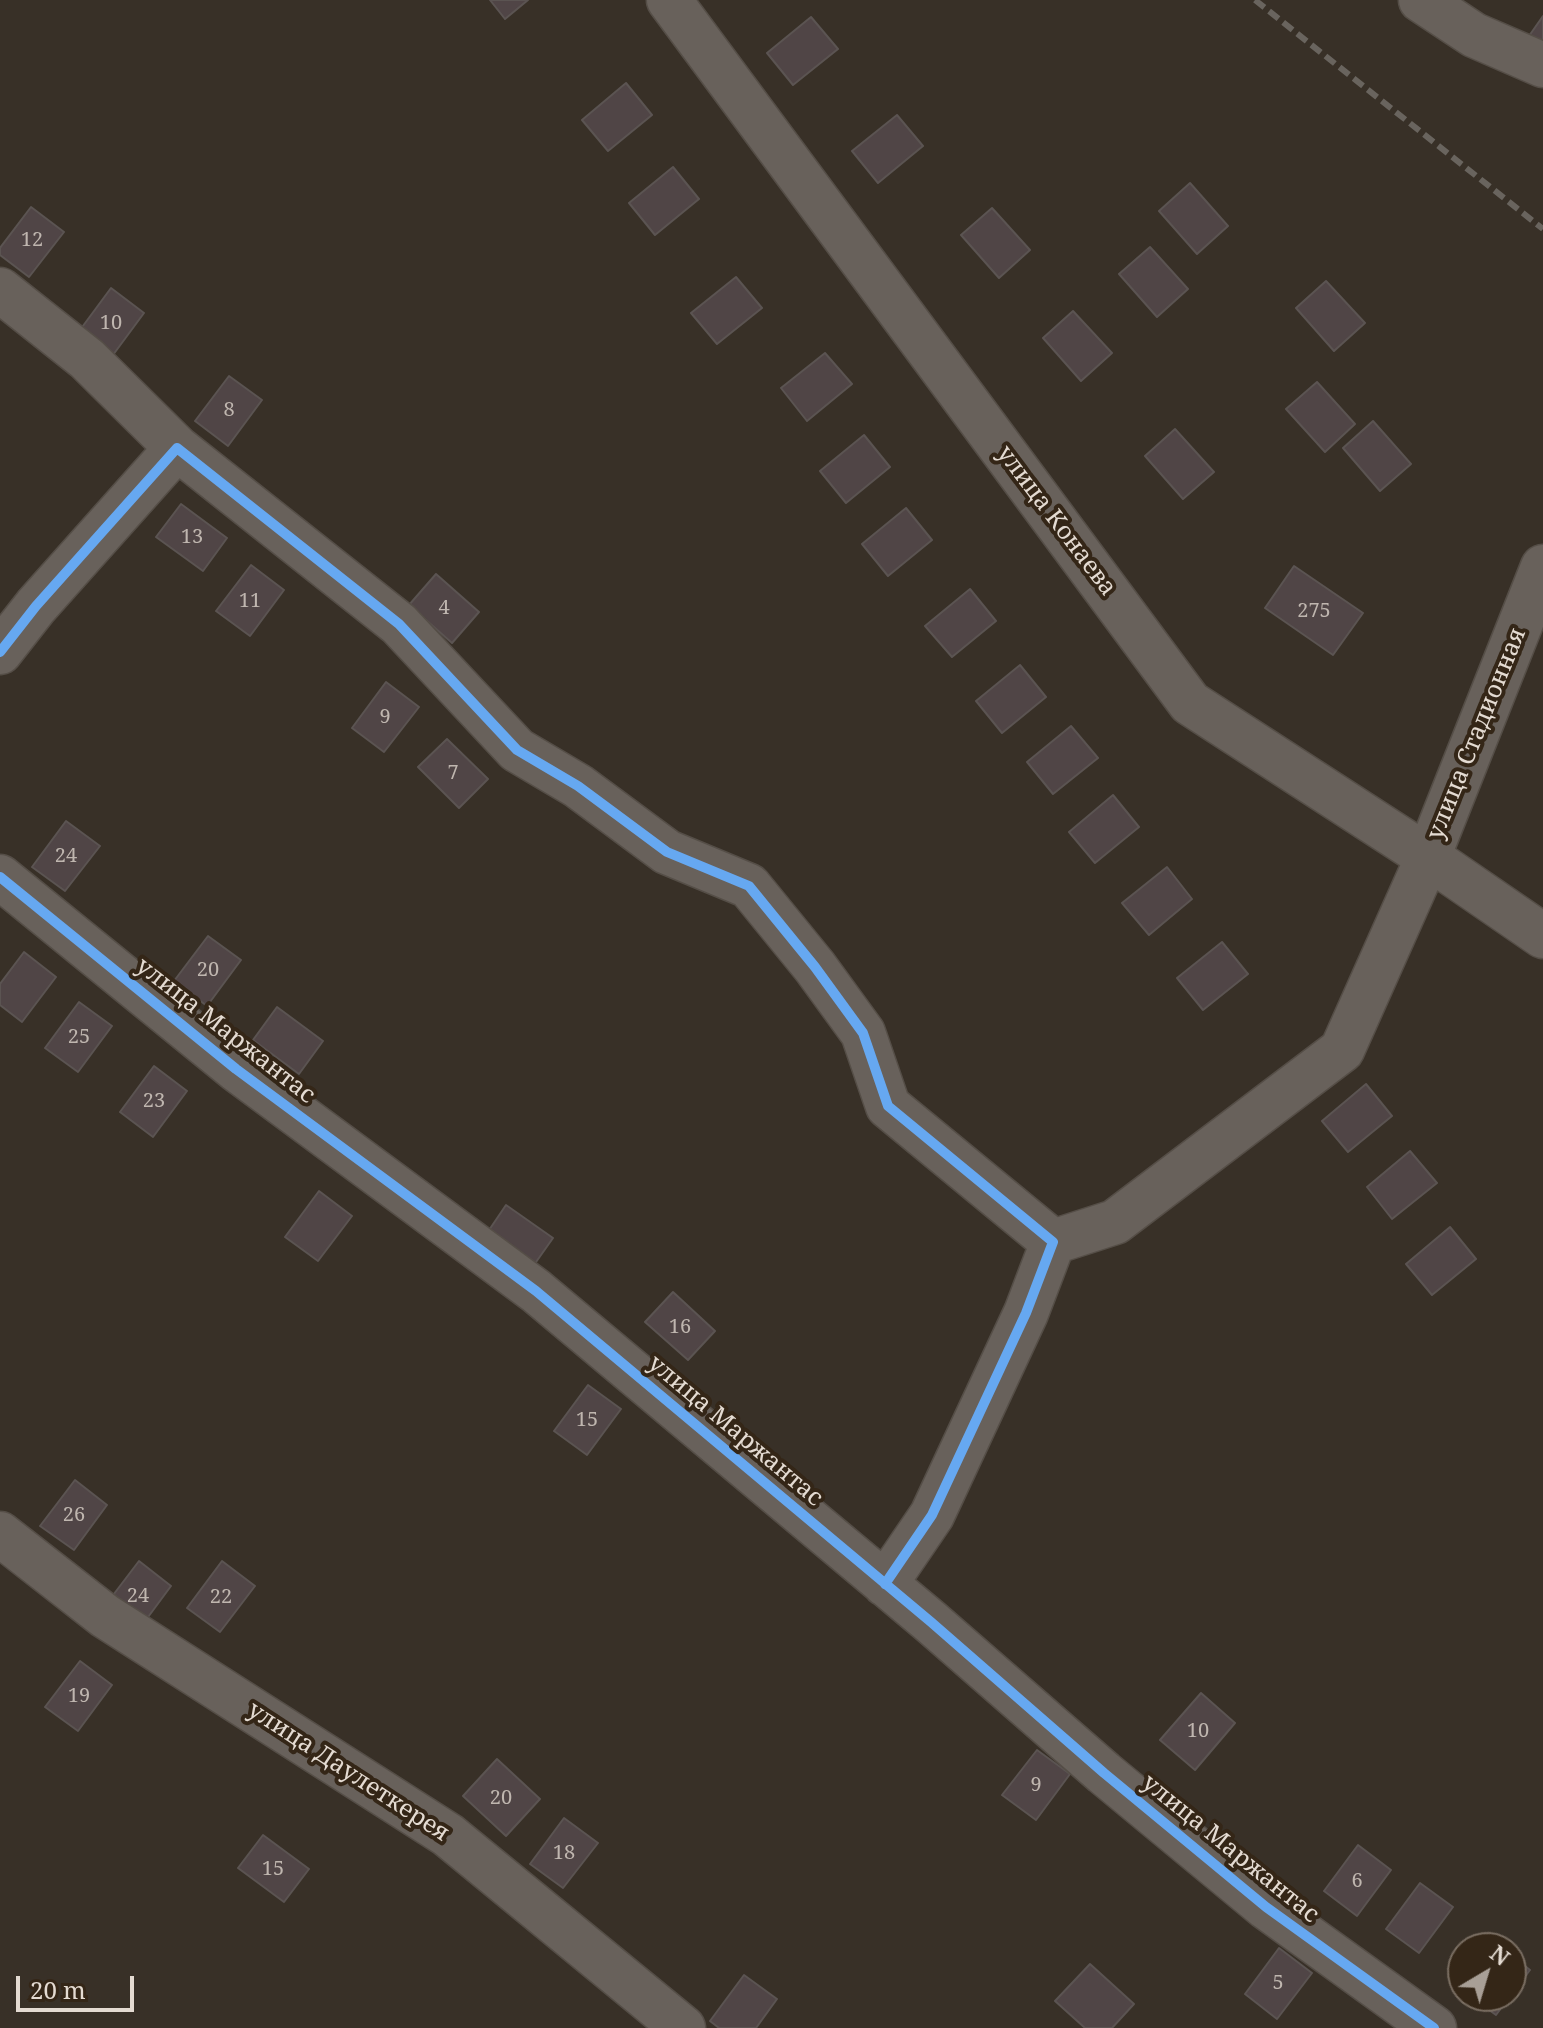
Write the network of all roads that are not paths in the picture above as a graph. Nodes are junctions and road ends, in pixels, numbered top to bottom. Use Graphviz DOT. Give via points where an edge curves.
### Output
graph roads {
  1 [pos="669,0"];
  2 [pos="1421,0"];
  3 [pos="1543,65"];
  4 [pos="0,290"];
  5 [pos="177,448"];
  6 [pos="1543,567"];
  7 [pos="0,652"];
  8 [pos="1428,857"];
  9 [pos="0,877"];
  10 [pos="1543,936"];
  11 [pos="1053,1242"];
  12 [pos="0,1534"];
  13 [pos="885,1584"];
  14 [pos="683,2028"];
  15 [pos="1434,2028"];
  1 -- 8 [label="street, улица Конаева" via="1190,703"];
  2 -- 3 [label="street" via="1474,35"];
  4 -- 5 [label="street" via="87,359"];
  5 -- 7 [label="street"];
  5 -- 11 [label="street" via="399,624 517,750 578,786 667,852 749,886 863,1033 888,1106"];
  6 -- 8 [label="street, улица Стадионная"];
  8 -- 10 [label="street, улица Конаева"];
  8 -- 11 [label="street, улица Стадионная" via="1342,1050 1115,1222"];
  9 -- 13 [label="street, улица Маржантас" via="236,1069 536,1291"];
  11 -- 13 [label="street" via="1026,1313 932,1515"];
  12 -- 14 [label="street, улица Даулеткерея" via="105,1616 448,1835"];
  13 -- 15 [label="street, улица Маржантас" via="1266,1907"];
}
